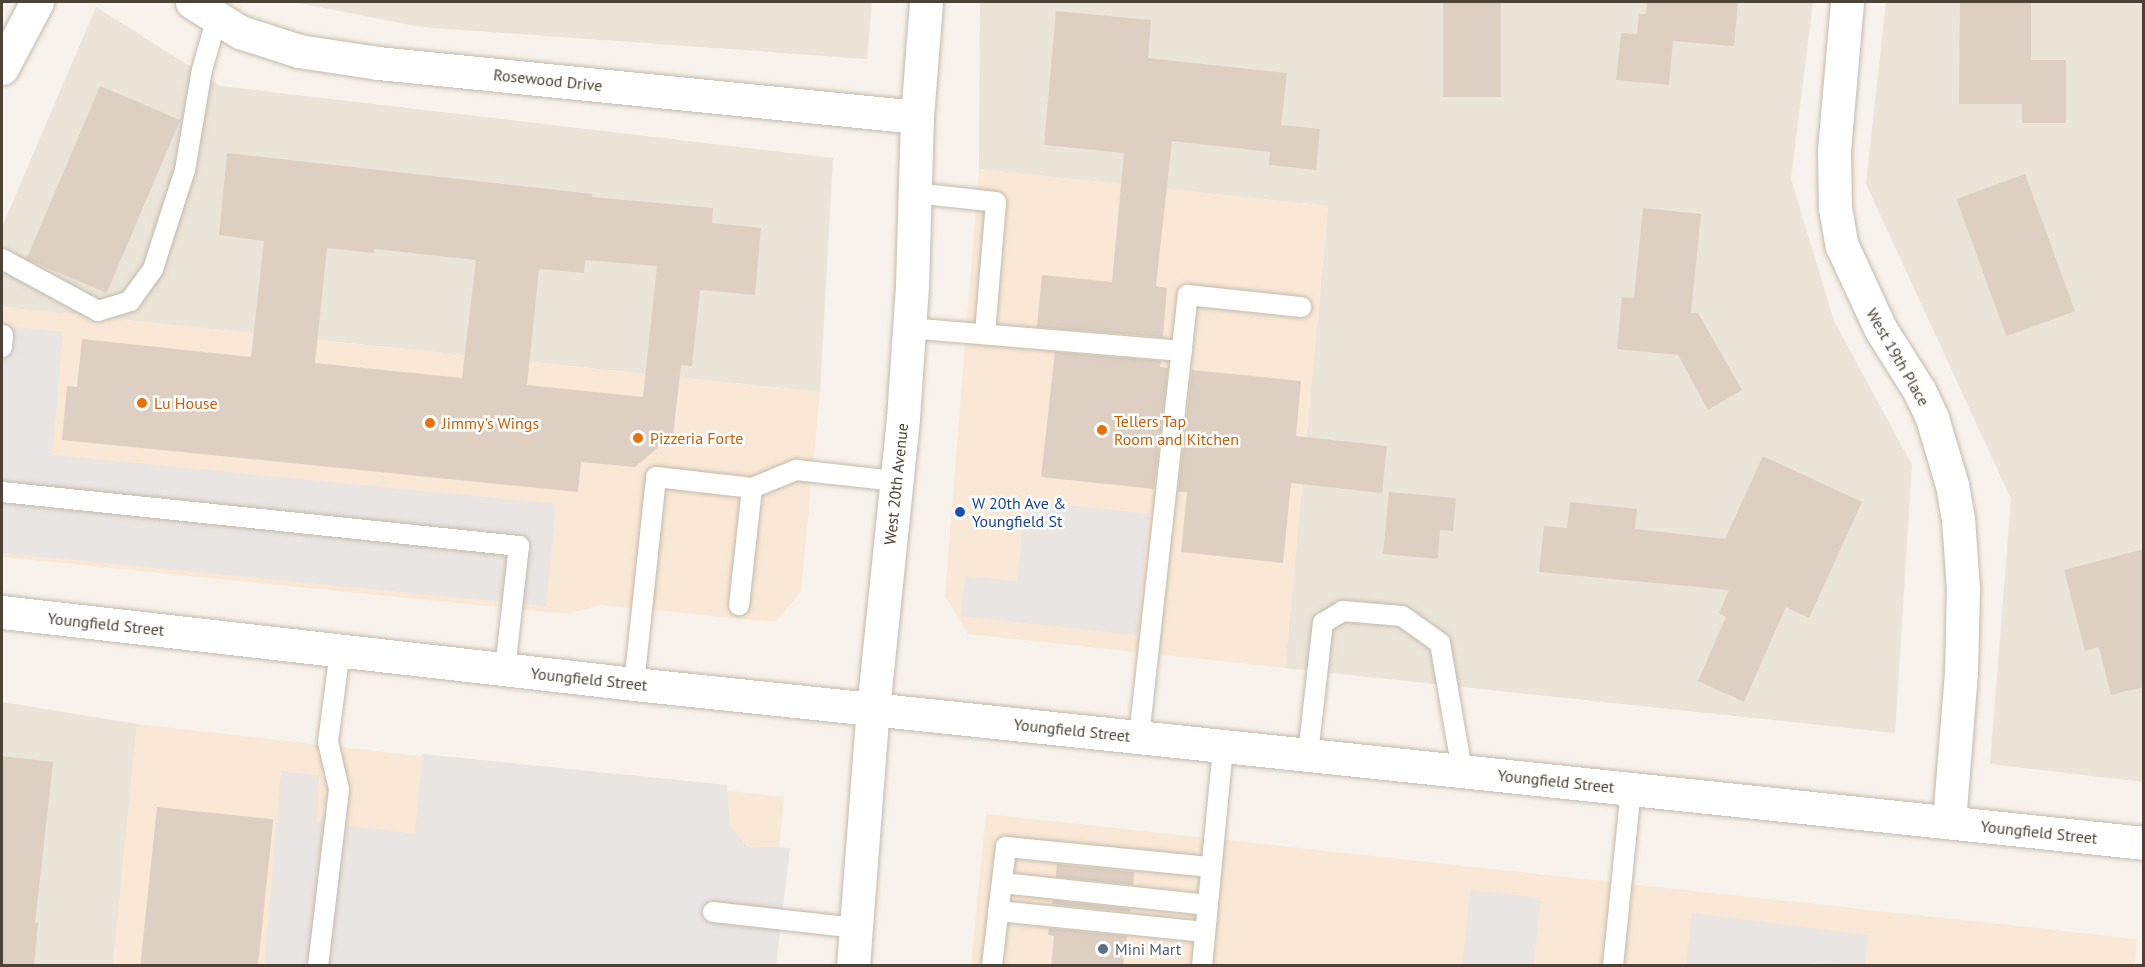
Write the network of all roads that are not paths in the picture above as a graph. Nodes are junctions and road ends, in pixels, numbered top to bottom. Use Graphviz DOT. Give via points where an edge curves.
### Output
graph roads {
  1 [pos="37,2"];
  2 [pos="926,2"];
  3 [pos="1847,2"];
  4 [pos="204,9"];
  5 [pos="2,68"];
  6 [pos="916,117"];
  7 [pos="915,193"];
  8 [pos="2,259"];
  9 [pos="1301,307"];
  10 [pos="909,328"];
  11 [pos="985,334"];
  12 [pos="1182,351"];
  13 [pos="896,481"];
  14 [pos="752,488"];
  15 [pos="2,492"];
  16 [pos="739,604"];
  17 [pos="2,612"];
  18 [pos="340,651"];
  19 [pos="505,669"];
  20 [pos="634,684"];
  21 [pos="873,709"];
  22 [pos="1139,737"];
  23 [pos="1223,746"];
  24 [pos="1308,754"];
  25 [pos="1462,771"];
  26 [pos="1631,789"];
  27 [pos="1949,822"];
  28 [pos="2144,843"];
  29 [pos="1211,867"];
  30 [pos="1002,883"];
  31 [pos="1208,905"];
  32 [pos="998,911"];
  33 [pos="713,912"];
  34 [pos="856,928"];
  35 [pos="1205,932"];
  36 [pos="857,965"];
  37 [pos="318,966"];
  38 [pos="992,966"];
  39 [pos="1202,966"];
  40 [pos="1613,966"];
  1 -- 5 [label="street"];
  2 -- 6 [label="street, West 20th Avenue"];
  3 -- 27 [label="street, West 19th Place" via="1834,150 1835,208 1842,246 1881,330 1932,418 1958,518 1963,589 1961,672"];
  4 -- 6 [label="street, Rosewood Drive" via="240,32 299,51 378,63"];
  4 -- 8 [label="lane" via="202,70 184,170 153,269 130,301 98,311"];
  6 -- 7 [label="street, West 20th Avenue"];
  7 -- 10 [label="street, West 20th Avenue"];
  7 -- 11 [label="lane" via="996,202"];
  9 -- 12 [label="lane" via="1188,296"];
  10 -- 11 [label="lane"];
  10 -- 13 [label="street, West 20th Avenue"];
  11 -- 12 [label="lane"];
  12 -- 22 [label="lane"];
  13 -- 14 [label="lane" via="796,470"];
  13 -- 21 [label="street, West 20th Avenue"];
  14 -- 16 [label="lane"];
  14 -- 20 [label="lane" via="656,477"];
  15 -- 19 [label="lane" via="519,546"];
  17 -- 18 [label="street, Youngfield Street"];
  18 -- 19 [label="street, Youngfield Street"];
  18 -- 37 [label="lane" via="328,742 339,789"];
  19 -- 20 [label="street, Youngfield Street"];
  20 -- 21 [label="street, Youngfield Street"];
  21 -- 22 [label="street, Youngfield Street"];
  21 -- 34 [label="street, West 20th Avenue"];
  22 -- 23 [label="street, Youngfield Street"];
  23 -- 24 [label="street, Youngfield Street"];
  23 -- 29 [label="lane"];
  24 -- 25 [label="street, Youngfield Street"];
  24 -- 25 [label="lane" via="1323,623 1343,611 1402,616 1440,643"];
  25 -- 26 [label="street, Youngfield Street"];
  26 -- 27 [label="street, Youngfield Street"];
  26 -- 40 [label="lane"];
  27 -- 28 [label="street, Youngfield Street"];
  29 -- 30 [label="lane" via="1006,847"];
  29 -- 31 [label="lane"];
  30 -- 31 [label="lane"];
  30 -- 32 [label="lane"];
  31 -- 35 [label="lane"];
  32 -- 35 [label="lane"];
  32 -- 38 [label="lane"];
  33 -- 34 [label="lane"];
  34 -- 36 [label="street, West 20th Avenue"];
  35 -- 39 [label="lane"];
}
